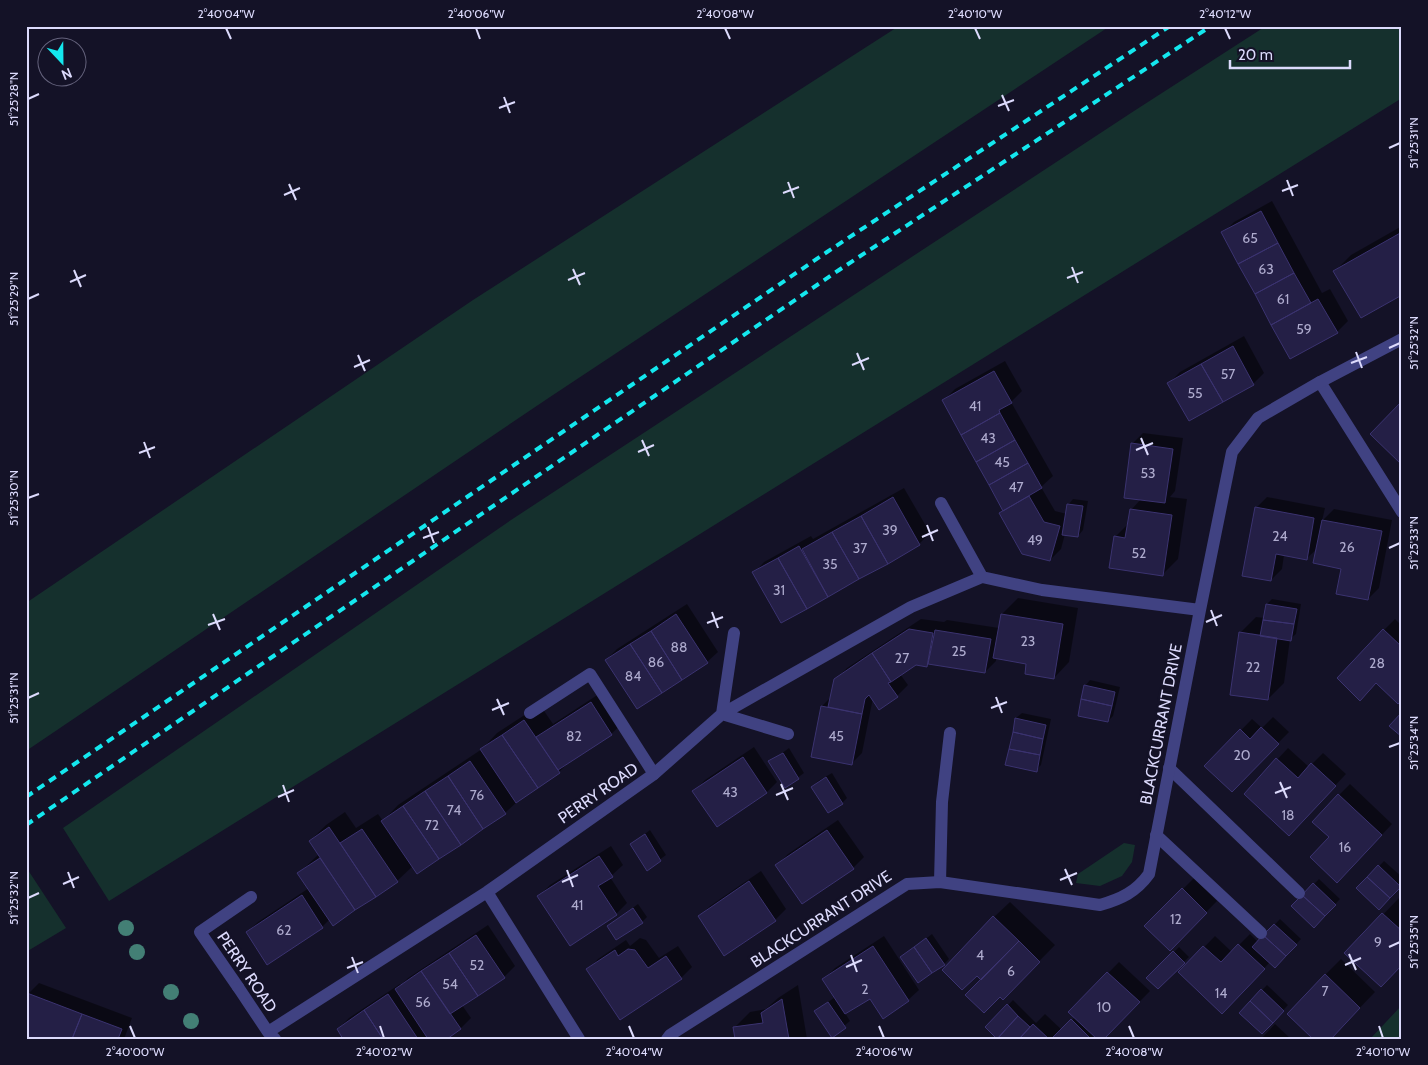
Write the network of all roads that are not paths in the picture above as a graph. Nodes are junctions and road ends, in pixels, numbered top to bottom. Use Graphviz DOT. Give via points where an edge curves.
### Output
graph roads {
  1 [pos="1402,339"];
  2 [pos="1320,382"];
  3 [pos="941,502"];
  4 [pos="1402,512"];
  5 [pos="982,577"];
  6 [pos="1200,610"];
  7 [pos="734,633"];
  8 [pos="530,713"];
  9 [pos="722,714"];
  10 [pos="950,733"];
  11 [pos="788,734"];
  12 [pos="1169,768"];
  13 [pos="654,774"];
  14 [pos="1156,835"];
  15 [pos="940,882"];
  16 [pos="487,892"];
  17 [pos="1299,893"];
  18 [pos="252,897"];
  19 [pos="1261,933"];
  20 [pos="272,1036"];
  21 [pos="579,1039"];
  22 [pos="667,1039"];
  1 -- 2 [label="street, BLACKCURRANT DRIVE"];
  2 -- 4 [label="street"];
  2 -- 6 [label="street, BLACKCURRANT DRIVE" via="1258,418 1232,452"];
  3 -- 5 [label="street"];
  5 -- 6 [label="street" via="1042,590"];
  5 -- 9 [label="street, PERRY ROAD" via="911,607"];
  6 -- 12 [label="street, BLACKCURRANT DRIVE"];
  7 -- 9 [label="street"];
  8 -- 13 [label="street" via="590,674"];
  9 -- 11 [label="street"];
  9 -- 13 [label="street, PERRY ROAD"];
  10 -- 15 [label="street" via="942,802"];
  12 -- 14 [label="street, BLACKCURRANT DRIVE"];
  12 -- 17 [label="street"];
  13 -- 16 [label="street, PERRY ROAD"];
  14 -- 15 [label="street, BLACKCURRANT DRIVE" via="1149,874 1141,885 1115,901 1100,905"];
  14 -- 19 [label="street"];
  15 -- 22 [label="street, BLACKCURRANT DRIVE" via="907,884"];
  16 -- 20 [label="street, PERRY ROAD"];
  16 -- 21 [label="street"];
  18 -- 20 [label="street, PERRY ROAD" via="200,932"];
}
